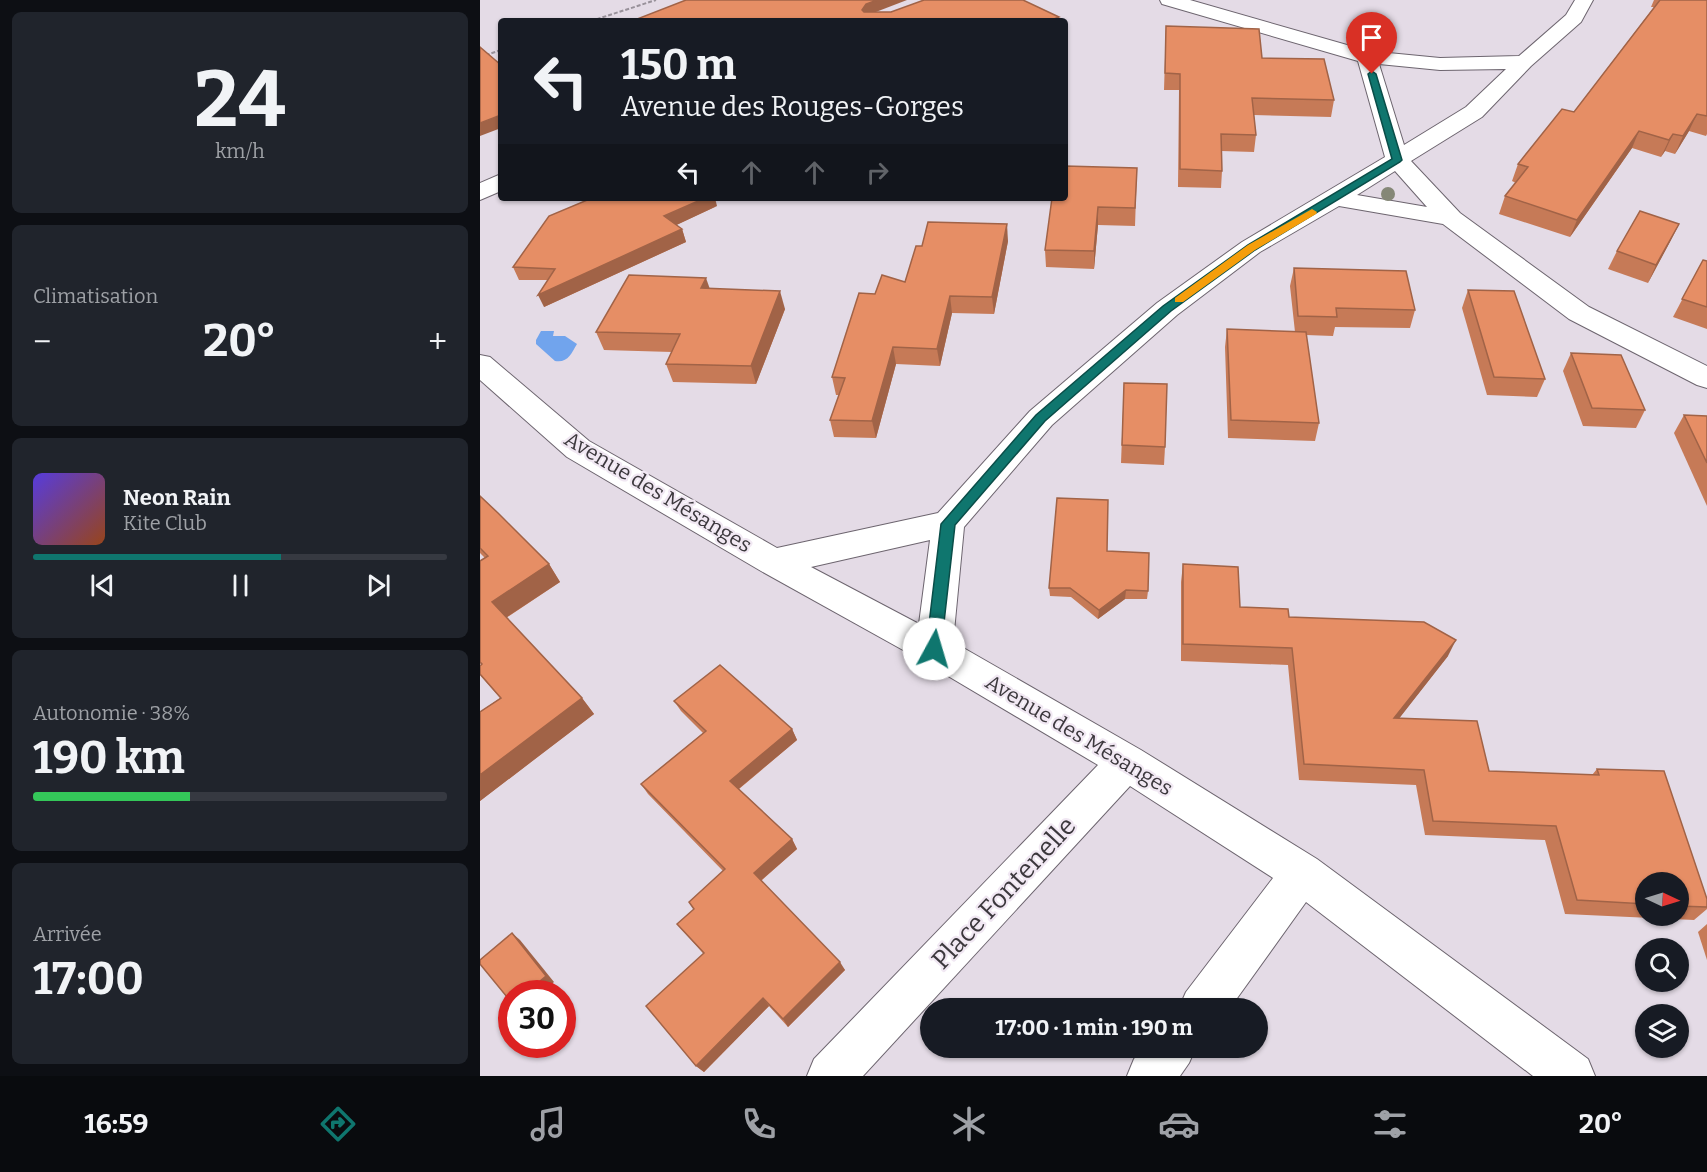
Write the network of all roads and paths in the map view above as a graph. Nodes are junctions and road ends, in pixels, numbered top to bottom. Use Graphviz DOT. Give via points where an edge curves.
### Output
graph roads {
  1 [pos="656,0"];
  2 [pos="1170,0"];
  3 [pos="1584,0"];
  4 [pos="600,18"];
  5 [pos="498,51"];
  6 [pos="480,57"];
  7 [pos="1367,57"];
  8 [pos="1524,62"];
  9 [pos="1397,160"];
  10 [pos="498,183"];
  11 [pos="480,193"];
  12 [pos="1335,198"];
  13 [pos="1451,218"];
  14 [pos="480,364"];
  15 [pos="1707,378"];
  16 [pos="948,524"];
  17 [pos="773,562"];
  18 [pos="934,649"];
  19 [pos="1127,762"];
  20 [pos="1302,873"];
  21 [pos="1209,998"];
  22 [pos="1165,1058"];
  23 [pos="831,1076"];
  24 [pos="1151,1076"];
  25 [pos="1571,1076"];
  1 -- 4 [label="path"];
  2 -- 7 [label="street"];
  3 -- 8 [label="street" via="1574,18"];
  5 -- 6 [label="path"];
  7 -- 8 [label="street" via="1440,64"];
  7 -- 9 [label="street"];
  8 -- 9 [label="street" via="1474,112"];
  9 -- 12 [label="street"];
  9 -- 13 [label="street"];
  10 -- 11 [label="street"];
  12 -- 13 [label="street"];
  12 -- 16 [label="street" via="1251,248 1167,309 1041,418"];
  13 -- 15 [label="street" via="1579,314"];
  14 -- 17 [label="street, Avenue des Mésanges" via="578,449"];
  16 -- 17 [label="street"];
  16 -- 18 [label="street"];
  17 -- 18 [label="street, Avenue des Mésanges"];
  18 -- 19 [label="street, Avenue des Mésanges"];
  19 -- 20 [label="street, Avenue des Mésanges"];
  19 -- 23 [label="street, Place Fontenelle"];
  20 -- 21 [label="street"];
  20 -- 25 [label="street, Avenue des Mésanges"];
  22 -- 24 [label="street"];
}
